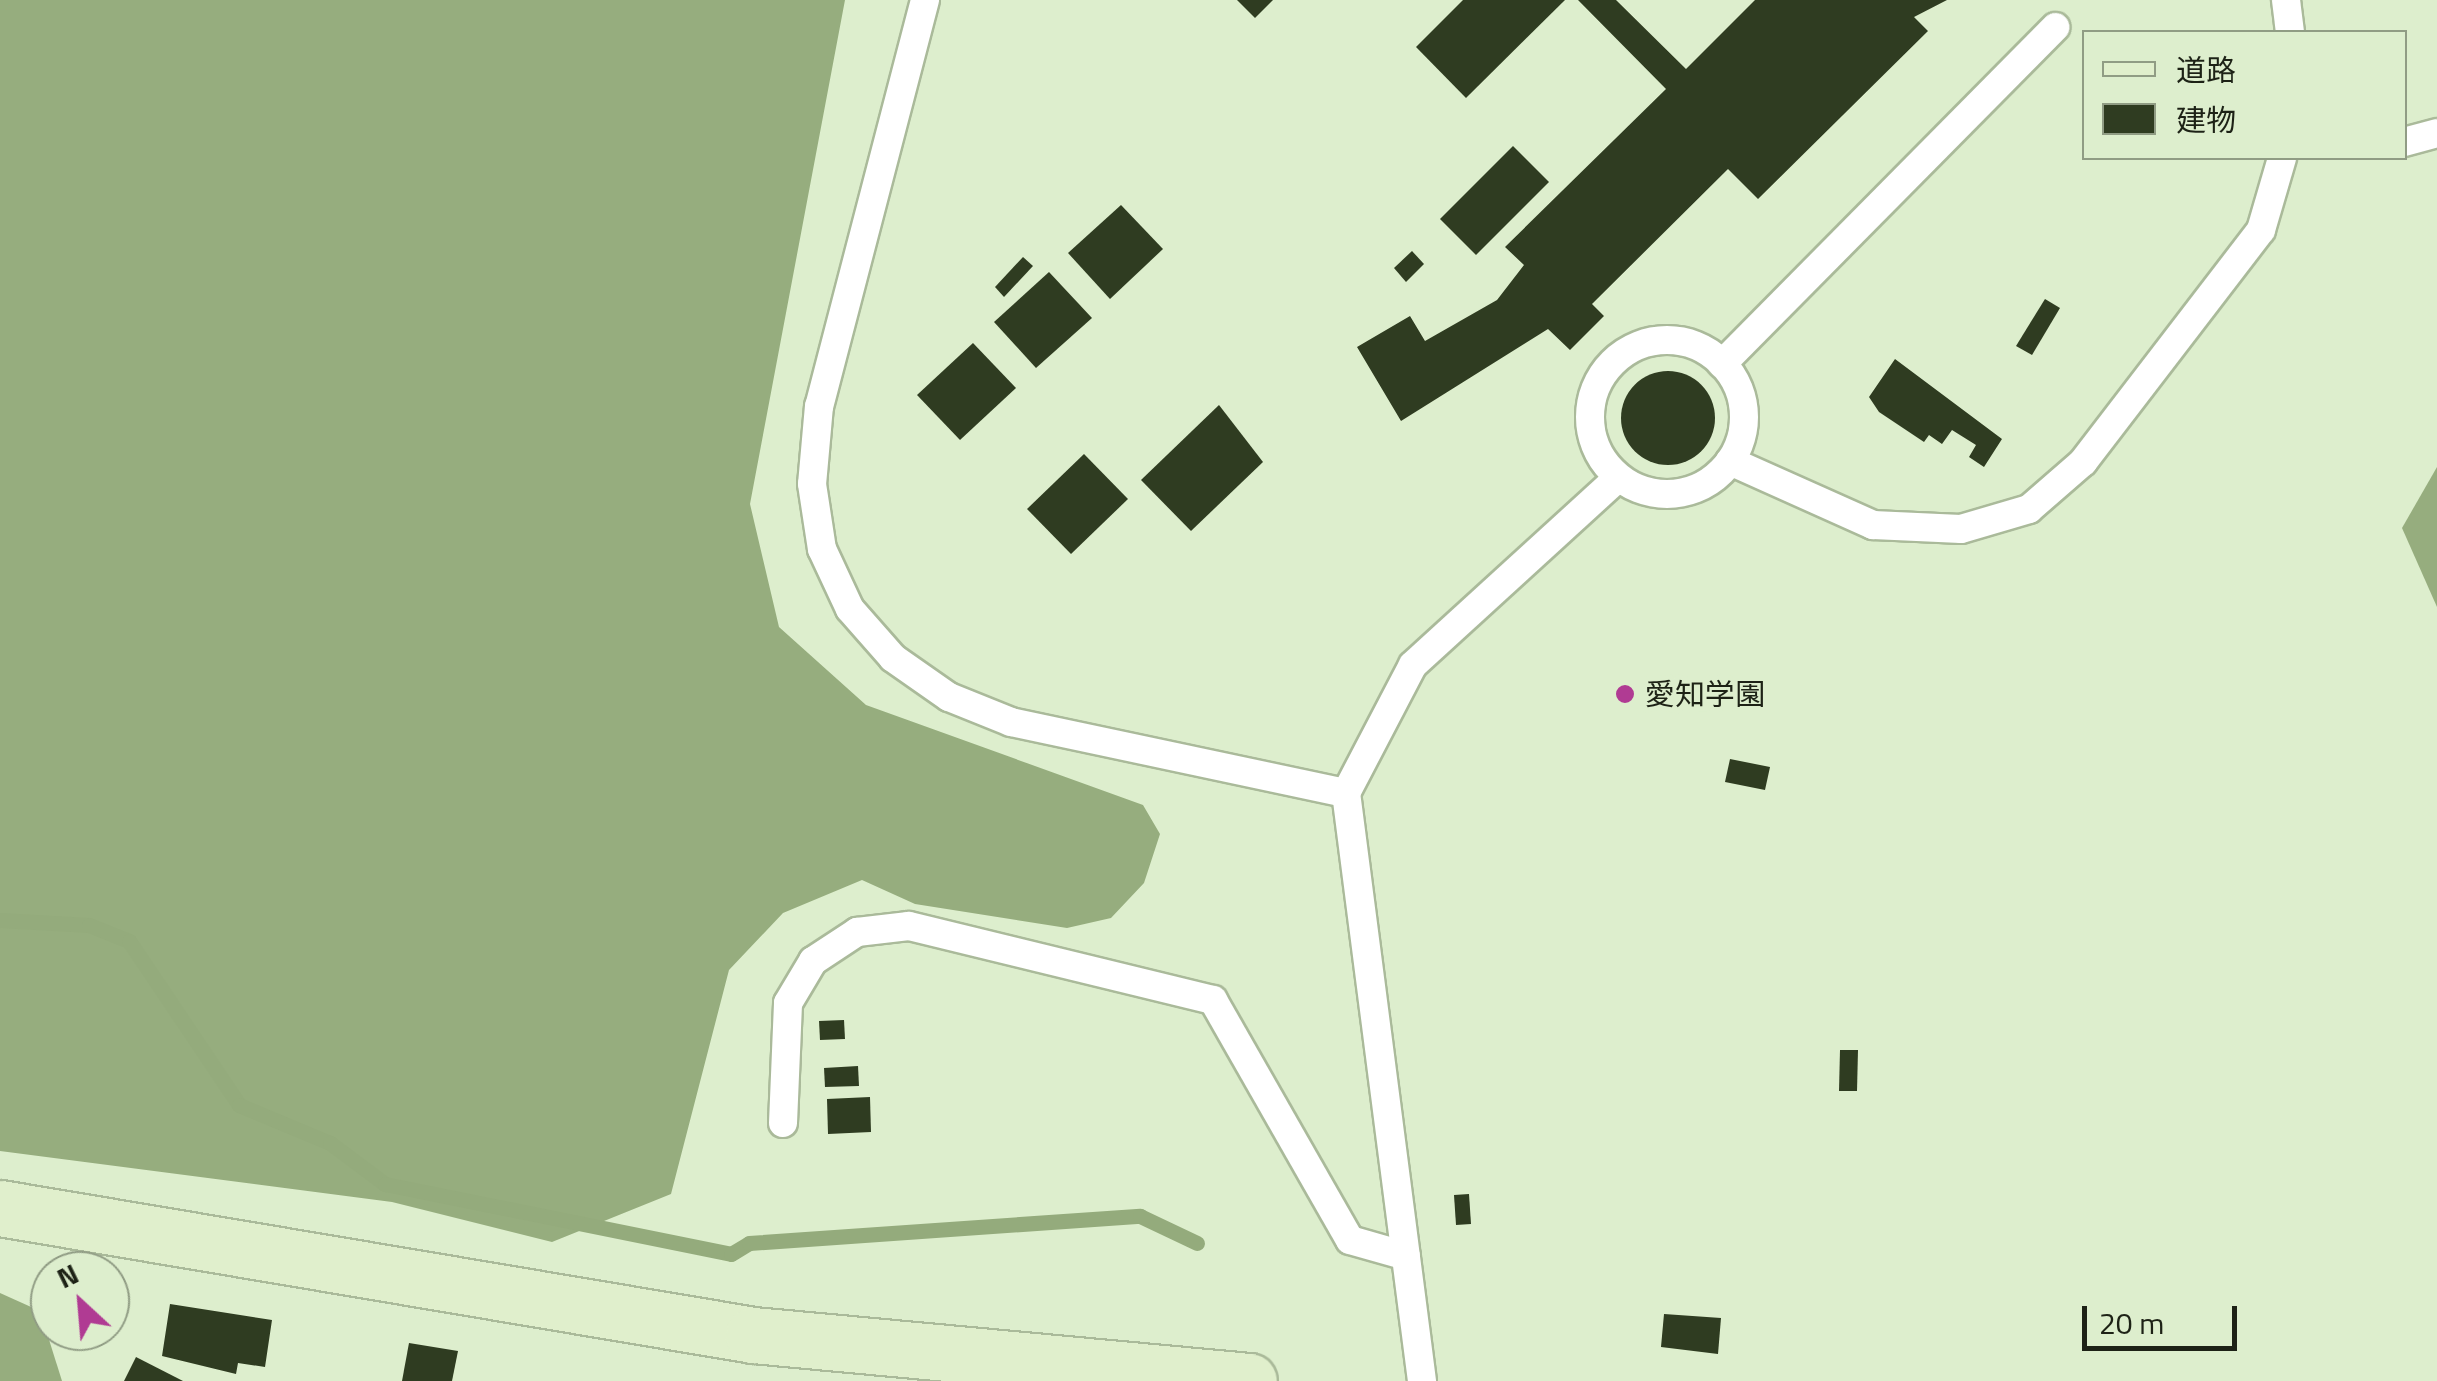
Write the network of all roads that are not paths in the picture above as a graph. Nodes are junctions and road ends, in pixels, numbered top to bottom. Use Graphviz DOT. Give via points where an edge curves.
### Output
graph roads {
  1 [pos="925,0"];
  2 [pos="2286,0"];
  3 [pos="2056,27"];
  4 [pos="2290,30"];
  5 [pos="2437,134"];
  6 [pos="2407,141"];
  7 [pos="2281,160"];
  8 [pos="1722,364"];
  9 [pos="1730,461"];
  10 [pos="1618,478"];
  11 [pos="1346,793"];
  12 [pos="783,1123"];
  13 [pos="0,1208"];
  14 [pos="1406,1256"];
  15 [pos="1249,1381"];
  16 [pos="1422,1381"];
  1 -- 11 [label="lane" via="819,406 812,484 822,548 850,610 935,687 1011,722"];
  2 -- 4 [label="lane"];
  3 -- 8 [label="lane"];
  5 -- 6 [label="lane"];
  7 -- 9 [label="lane" via="2261,230 2083,462 2029,508 1960,530 1873,525"];
  8 -- 9 [label="lane" via="1742,400"];
  8 -- 10 [label="lane" via="1666,340 1609,365 1589,424"];
  9 -- 10 [label="lane" via="1677,494"];
  10 -- 11 [label="lane" via="1413,665"];
  11 -- 14 [label="lane"];
  12 -- 14 [label="lane" via="788,1003 813,961 857,932 909,926 1213,1000 1350,1240"];
  13 -- 15 [label="street" via="753,1335"];
  14 -- 16 [label="lane"];
}
